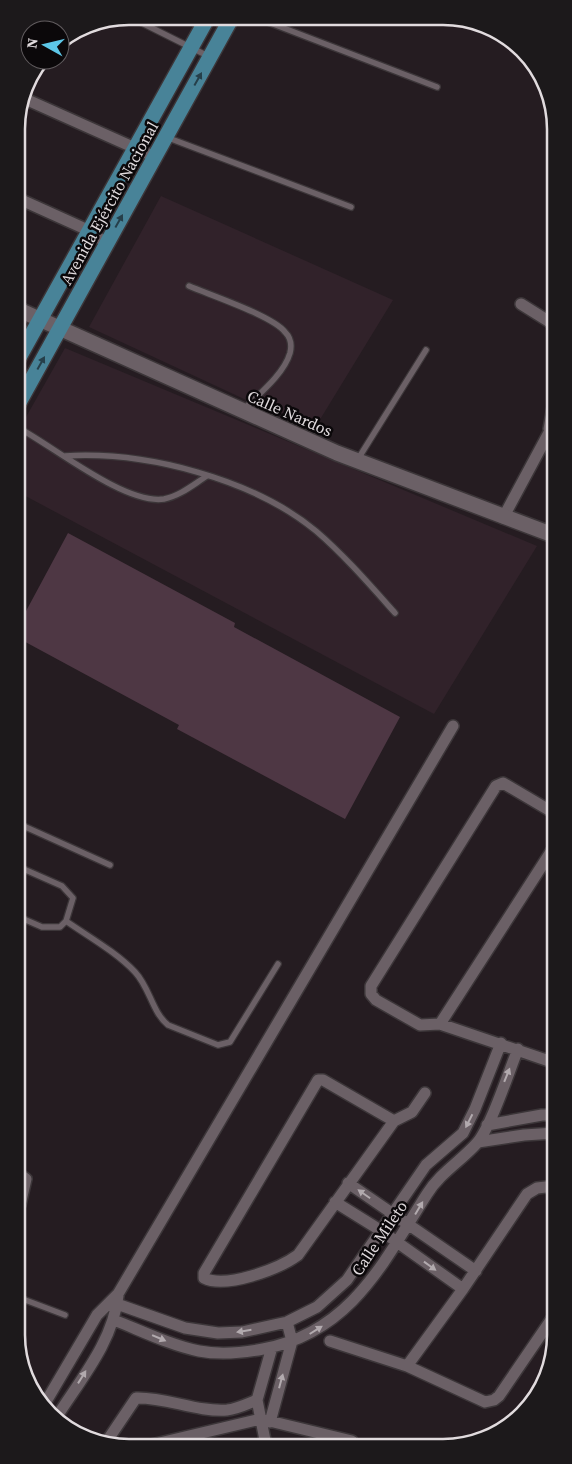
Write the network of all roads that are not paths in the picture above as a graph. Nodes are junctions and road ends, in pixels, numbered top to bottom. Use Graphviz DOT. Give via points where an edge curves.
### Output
graph roads {
  1 [pos="146,25"];
  2 [pos="203,25"];
  3 [pos="228,25"];
  4 [pos="276,25"];
  5 [pos="191,47"];
  6 [pos="210,57"];
  7 [pos="437,87"];
  8 [pos="29,101"];
  9 [pos="166,137"];
  10 [pos="135,147"];
  11 [pos="155,157"];
  12 [pos="25,202"];
  13 [pos="350,207"];
  14 [pos="90,231"];
  15 [pos="107,244"];
  16 [pos="189,286"];
  17 [pos="521,304"];
  18 [pos="25,312"];
  19 [pos="40,319"];
  20 [pos="547,320"];
  21 [pos="60,328"];
  22 [pos="25,346"];
  23 [pos="426,350"];
  24 [pos="25,391"];
  25 [pos="242,410"];
  26 [pos="25,432"];
  27 [pos="547,435"];
  28 [pos="65,456"];
  29 [pos="357,461"];
  30 [pos="208,476"];
  31 [pos="504,518"];
  32 [pos="547,533"];
  33 [pos="395,613"];
  34 [pos="453,726"];
  35 [pos="547,808"];
  36 [pos="25,827"];
  37 [pos="547,858"];
  38 [pos="110,865"];
  39 [pos="25,870"];
  40 [pos="25,919"];
  41 [pos="66,921"];
  42 [pos="278,964"];
  43 [pos="440,1024"];
  44 [pos="501,1044"];
  45 [pos="518,1049"];
  46 [pos="547,1060"];
  47 [pos="425,1092"];
  48 [pos="547,1115"];
  49 [pos="394,1120"];
  50 [pos="487,1125"];
  51 [pos="547,1134"];
  52 [pos="478,1142"];
  53 [pos="348,1183"];
  54 [pos="547,1187"];
  55 [pos="335,1202"];
  56 [pos="391,1214"];
  57 [pos="408,1225"];
  58 [pos="380,1230"];
  59 [pos="397,1242"];
  60 [pos="476,1271"];
  61 [pos="463,1290"];
  62 [pos="118,1299"];
  63 [pos="25,1300"];
  64 [pos="65,1315"];
  65 [pos="114,1320"];
  66 [pos="288,1322"];
  67 [pos="547,1327"];
  68 [pos="292,1341"];
  69 [pos="330,1341"];
  70 [pos="272,1347"];
  71 [pos="407,1366"];
  72 [pos="48,1399"];
  73 [pos="257,1400"];
  74 [pos="60,1412"];
  75 [pos="265,1420"];
  76 [pos="110,1437"];
  77 [pos="178,1439"];
  78 [pos="266,1439"];
  79 [pos="344,1439"];
  1 -- 5 [label="lane"];
  2 -- 5 [label="main road, Avenida Ejército Nacional"];
  3 -- 6 [label="main road, Avenida Ejército Nacional"];
  4 -- 7 [label="lane"];
  5 -- 6 [label="lane"];
  5 -- 10 [label="main road, Avenida Ejército Nacional"];
  9 -- 6 [label="main road, Avenida Ejército Nacional, one-way"];
  8 -- 10 [label="street"];
  9 -- 11 [label="main road, Avenida Ejército Nacional"];
  9 -- 13 [label="lane"];
  10 -- 11 [label="street"];
  10 -- 14 [label="main road, Avenida Ejército Nacional"];
  15 -- 11 [label="main road, Avenida Ejército Nacional, one-way"];
  12 -- 14 [label="street"];
  14 -- 15 [label="street"];
  14 -- 19 [label="main road, Avenida Ejército Nacional"];
  15 -- 21 [label="main road, Avenida Ejército Nacional"];
  16 -- 25 [label="lane" via="269,320 285,331 291,342 290,354 281,369"];
  17 -- 20 [label="street"];
  18 -- 19 [label="street, Calle Nardos"];
  19 -- 21 [label="street, Calle Nardos"];
  19 -- 22 [label="main road, Avenida Ejército Nacional"];
  24 -- 21 [label="main road, Avenida Ejército Nacional, one-way"];
  21 -- 25 [label="street, Calle Nardos"];
  23 -- 29 [label="lane"];
  25 -- 29 [label="street, Calle Nardos"];
  26 -- 28 [label="lane"];
  27 -- 31 [label="street"];
  28 -- 30 [label="lane" via="101,455 133,459"];
  28 -- 30 [label="lane" via="95,476 152,499 170,497"];
  29 -- 31 [label="street, Calle Nardos"];
  30 -- 33 [label="lane" via="271,502 315,530"];
  31 -- 32 [label="street, Calle Nardos"];
  34 -- 62 [label="street"];
  35 -- 43 [label="street" via="503,783 496,786 371,986 371,994 376,1000 420,1025"];
  36 -- 38 [label="lane"];
  37 -- 43 [label="street"];
  39 -- 41 [label="lane" via="69,892 73,898"];
  40 -- 41 [label="lane" via="52,928 60,927"];
  41 -- 42 [label="lane" via="136,973 168,1024 218,1045 230,1042"];
  43 -- 44 [label="street"];
  44 -- 45 [label="street"];
  44 -- 56 [label="street, Calle Mileto, one-way" via="463,1133 426,1165"];
  45 -- 46 [label="street"];
  50 -- 45 [label="street, Calle Mileto, one-way"];
  47 -- 49 [label="street" via="412,1112"];
  48 -- 50 [label="street"];
  49 -- 53 [label="street"];
  49 -- 55 [label="street" via="318,1080 204,1278 213,1281 240,1278 287,1263 298,1255"];
  50 -- 52 [label="street, Calle Mileto"];
  51 -- 52 [label="street"];
  57 -- 52 [label="street, Calle Mileto, one-way" via="434,1184"];
  53 -- 55 [label="street"];
  56 -- 53 [label="street, one-way"];
  54 -- 60 [label="street" via="526,1194"];
  55 -- 58 [label="street"];
  56 -- 57 [label="street"];
  56 -- 58 [label="street, Calle Mileto"];
  57 -- 59 [label="street, Calle Mileto"];
  57 -- 60 [label="street"];
  58 -- 59 [label="street"];
  58 -- 66 [label="street, Calle Mileto" via="347,1280 317,1307"];
  59 -- 61 [label="street, one-way"];
  68 -- 59 [label="street, Calle Mileto, one-way" via="310,1334 334,1318 361,1293 379,1272"];
  60 -- 61 [label="street"];
  61 -- 71 [label="street"];
  62 -- 65 [label="street"];
  66 -- 62 [label="street, Calle Mileto, one-way" via="242,1332 218,1333 186,1328"];
  62 -- 72 [label="street" via="97,1315"];
  63 -- 64 [label="lane"];
  65 -- 70 [label="street, Calle Mileto, one-way" via="201,1352 246,1352"];
  74 -- 65 [label="street, one-way" via="107,1337"];
  66 -- 68 [label="street"];
  67 -- 71 [label="street" via="494,1400 485,1402"];
  68 -- 70 [label="street, Calle Mileto"];
  75 -- 68 [label="street, one-way"];
  69 -- 71 [label="street"];
  70 -- 73 [label="street"];
  73 -- 75 [label="street"];
  73 -- 76 [label="street" via="216,1410 136,1398"];
  75 -- 77 [label="street"];
  75 -- 78 [label="street"];
  75 -- 79 [label="street"];
}
